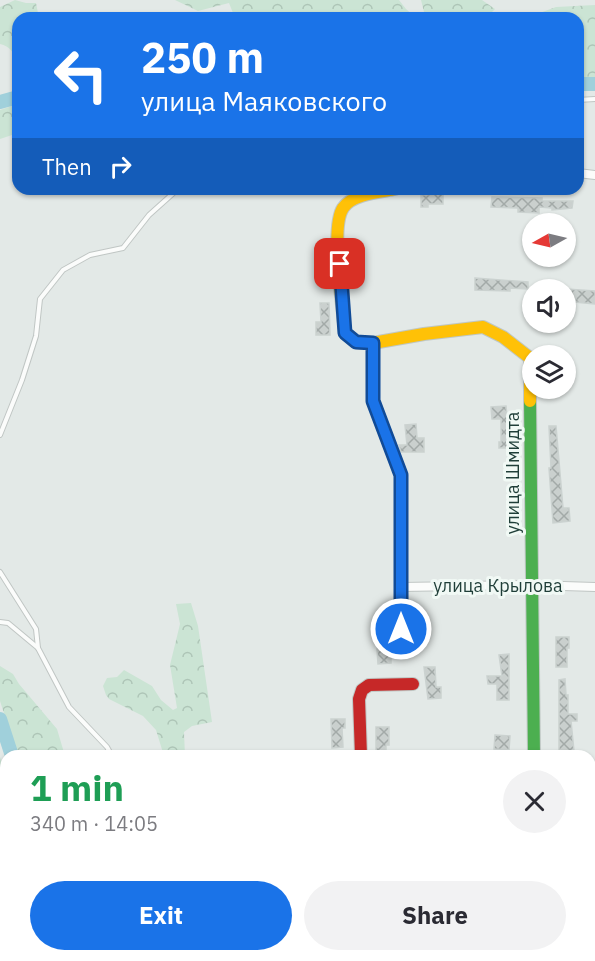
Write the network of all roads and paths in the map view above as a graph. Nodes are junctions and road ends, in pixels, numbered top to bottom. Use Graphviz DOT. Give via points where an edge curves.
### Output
graph roads {
  1 [pos="171,195"];
  2 [pos="367,195"];
  3 [pos="373,343"];
  4 [pos="0,435"];
  5 [pos="0,572"];
  6 [pos="532,585"];
  7 [pos="401,587"];
  8 [pos="595,587"];
  9 [pos="0,622"];
  10 [pos="401,629"];
  11 [pos="38,648"];
  12 [pos="413,684"];
  13 [pos="109,750"];
  14 [pos="361,750"];
  15 [pos="534,750"];
  1 -- 4 [label="lane" via="148,215 123,248 90,255 63,270 40,299 36,336"];
  2 -- 3 [label="street" via="344,207 338,242 345,333 356,342"];
  3 -- 6 [label="street, улица Шмидта" via="483,327 530,358"];
  3 -- 7 [label="street" via="373,401 401,475"];
  5 -- 11 [label="lane" via="36,629"];
  6 -- 7 [label="street, улица Крылова"];
  6 -- 8 [label="street, улица Крылова"];
  6 -- 15 [label="street, улица Шмидта"];
  7 -- 10 [label="street"];
  9 -- 11 [label="lane" via="8,623"];
  11 -- 13 [label="lane" via="69,707"];
  12 -- 14 [label="street" via="369,685 362,690"];
}
